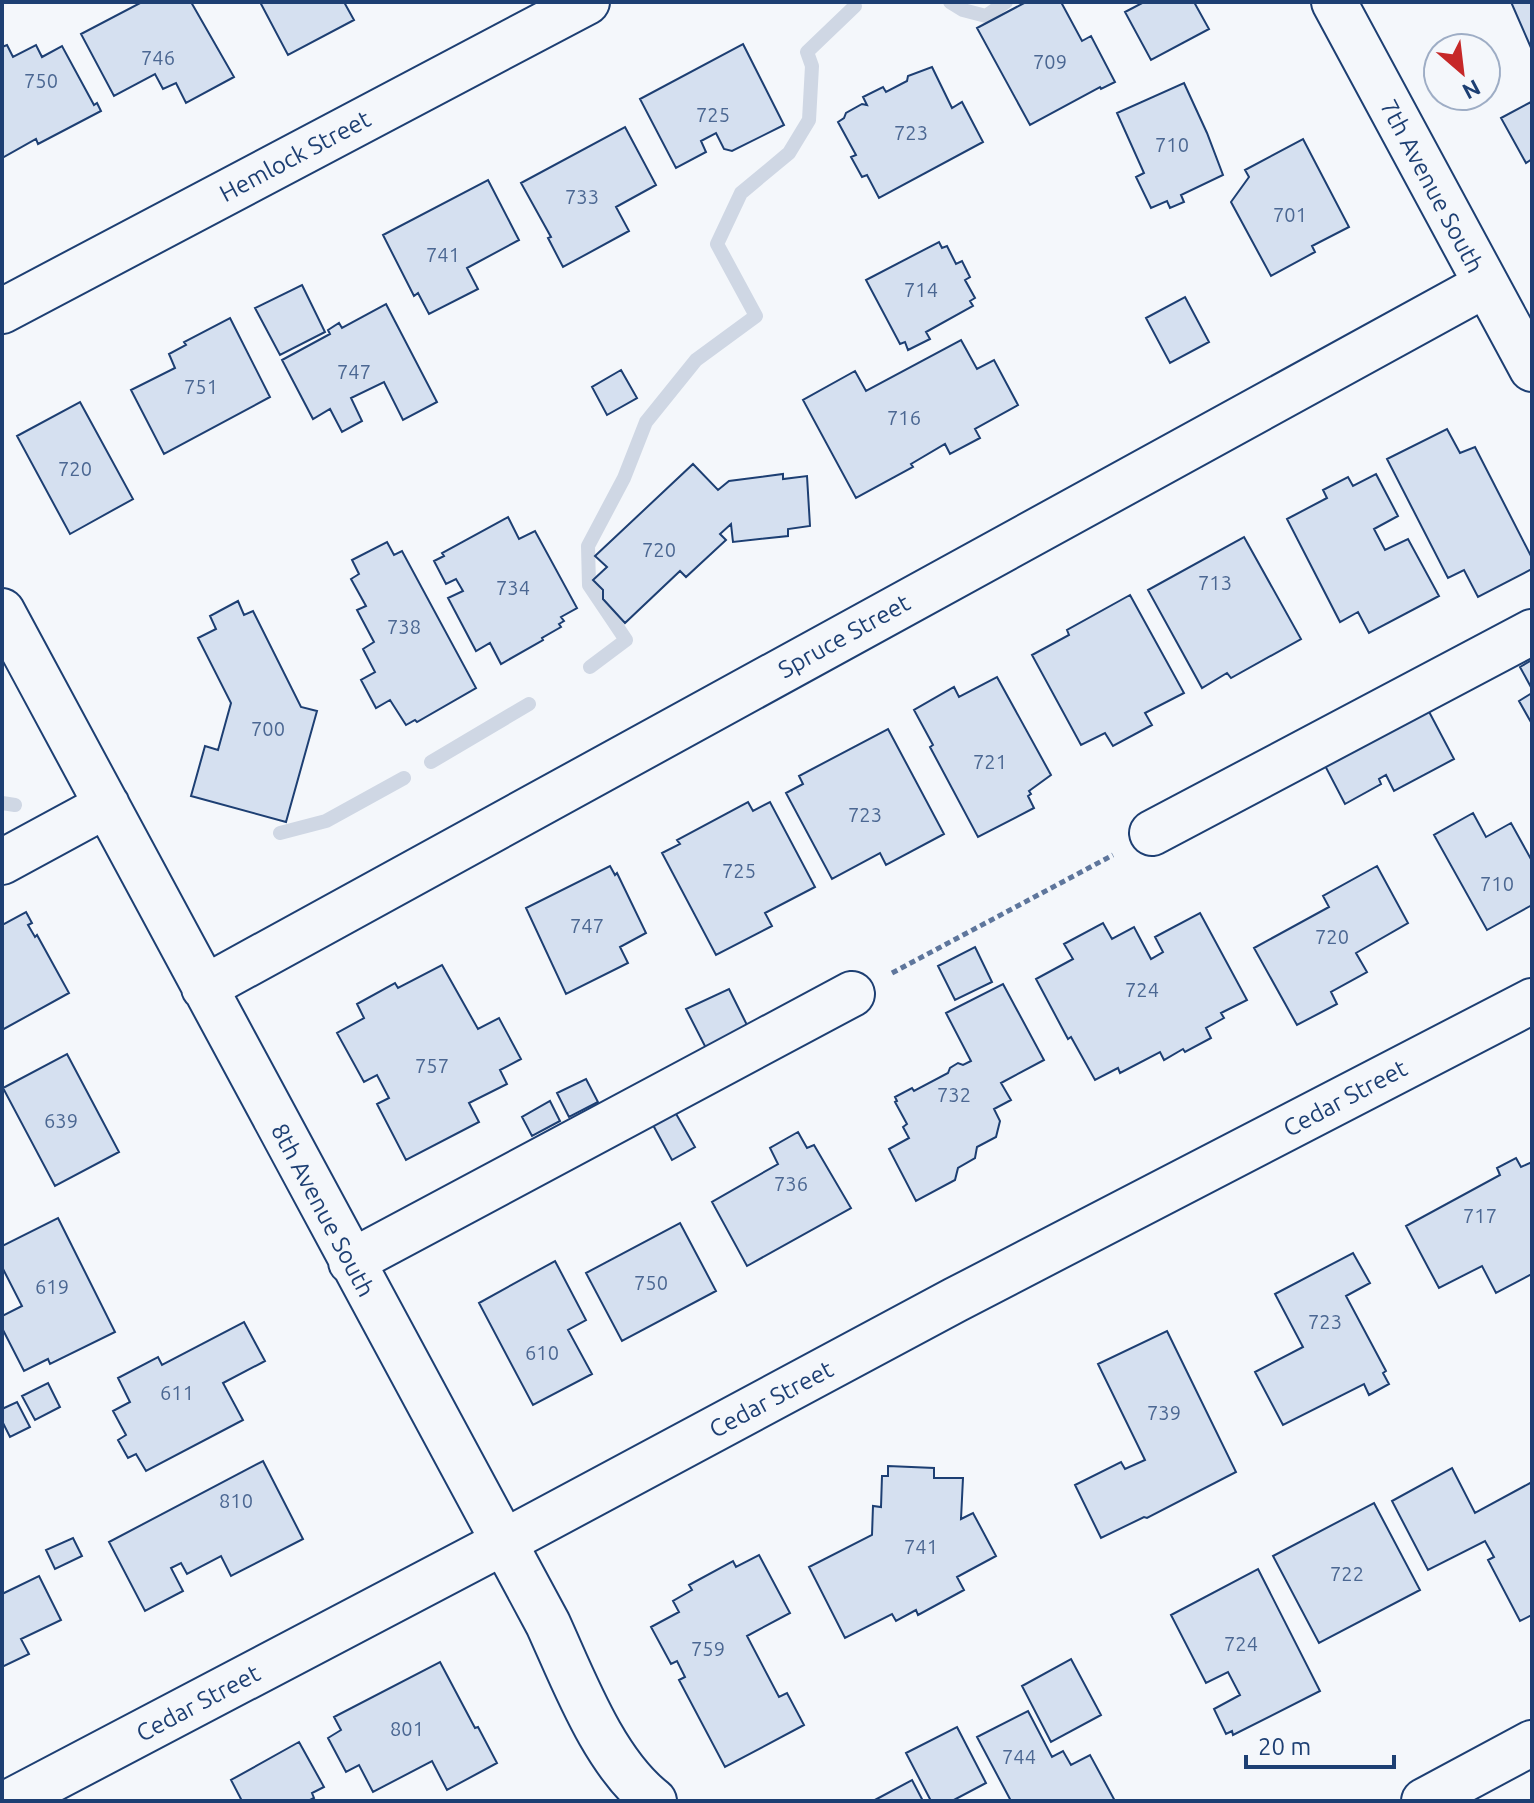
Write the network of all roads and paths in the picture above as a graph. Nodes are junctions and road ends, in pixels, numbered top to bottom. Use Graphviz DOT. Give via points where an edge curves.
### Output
graph roads {
  1 [pos="587,2"];
  2 [pos="1334,2"];
  3 [pos="1485,285"];
  4 [pos="2,311"];
  5 [pos="1532,369"];
  6 [pos="2,611"];
  7 [pos="1532,632"];
  8 [pos="107,805"];
  9 [pos="1152,833"];
  10 [pos="2,862"];
  11 [pos="204,988"];
  12 [pos="852,994"];
  13 [pos="1532,1001"];
  14 [pos="351,1262"];
  15 [pos="502,1543"];
  16 [pos="1532,1743"];
  17 [pos="11,1801"];
  18 [pos="654,1801"];
  19 [pos="1424,1801"];
  1 -- 4 [label="street, Hemlock Street"];
  2 -- 3 [label="street, 7th Avenue South"];
  3 -- 5 [label="street, 7th Avenue South"];
  3 -- 11 [label="street, Spruce Street"];
  6 -- 8 [label="street, 8th Avenue South"];
  7 -- 9 [label="street"];
  8 -- 10 [label="street"];
  8 -- 11 [label="street, 8th Avenue South"];
  9 -- 12 [label="path"];
  11 -- 14 [label="street, 8th Avenue South"];
  12 -- 14 [label="street"];
  13 -- 15 [label="street, Cedar Street" via="955,1300"];
  14 -- 15 [label="street, 8th Avenue South"];
  15 -- 17 [label="street, Cedar Street"];
  15 -- 18 [label="street, 8th Avenue South" via="548,1624 599,1734"];
  16 -- 19 [label="street"];
}
